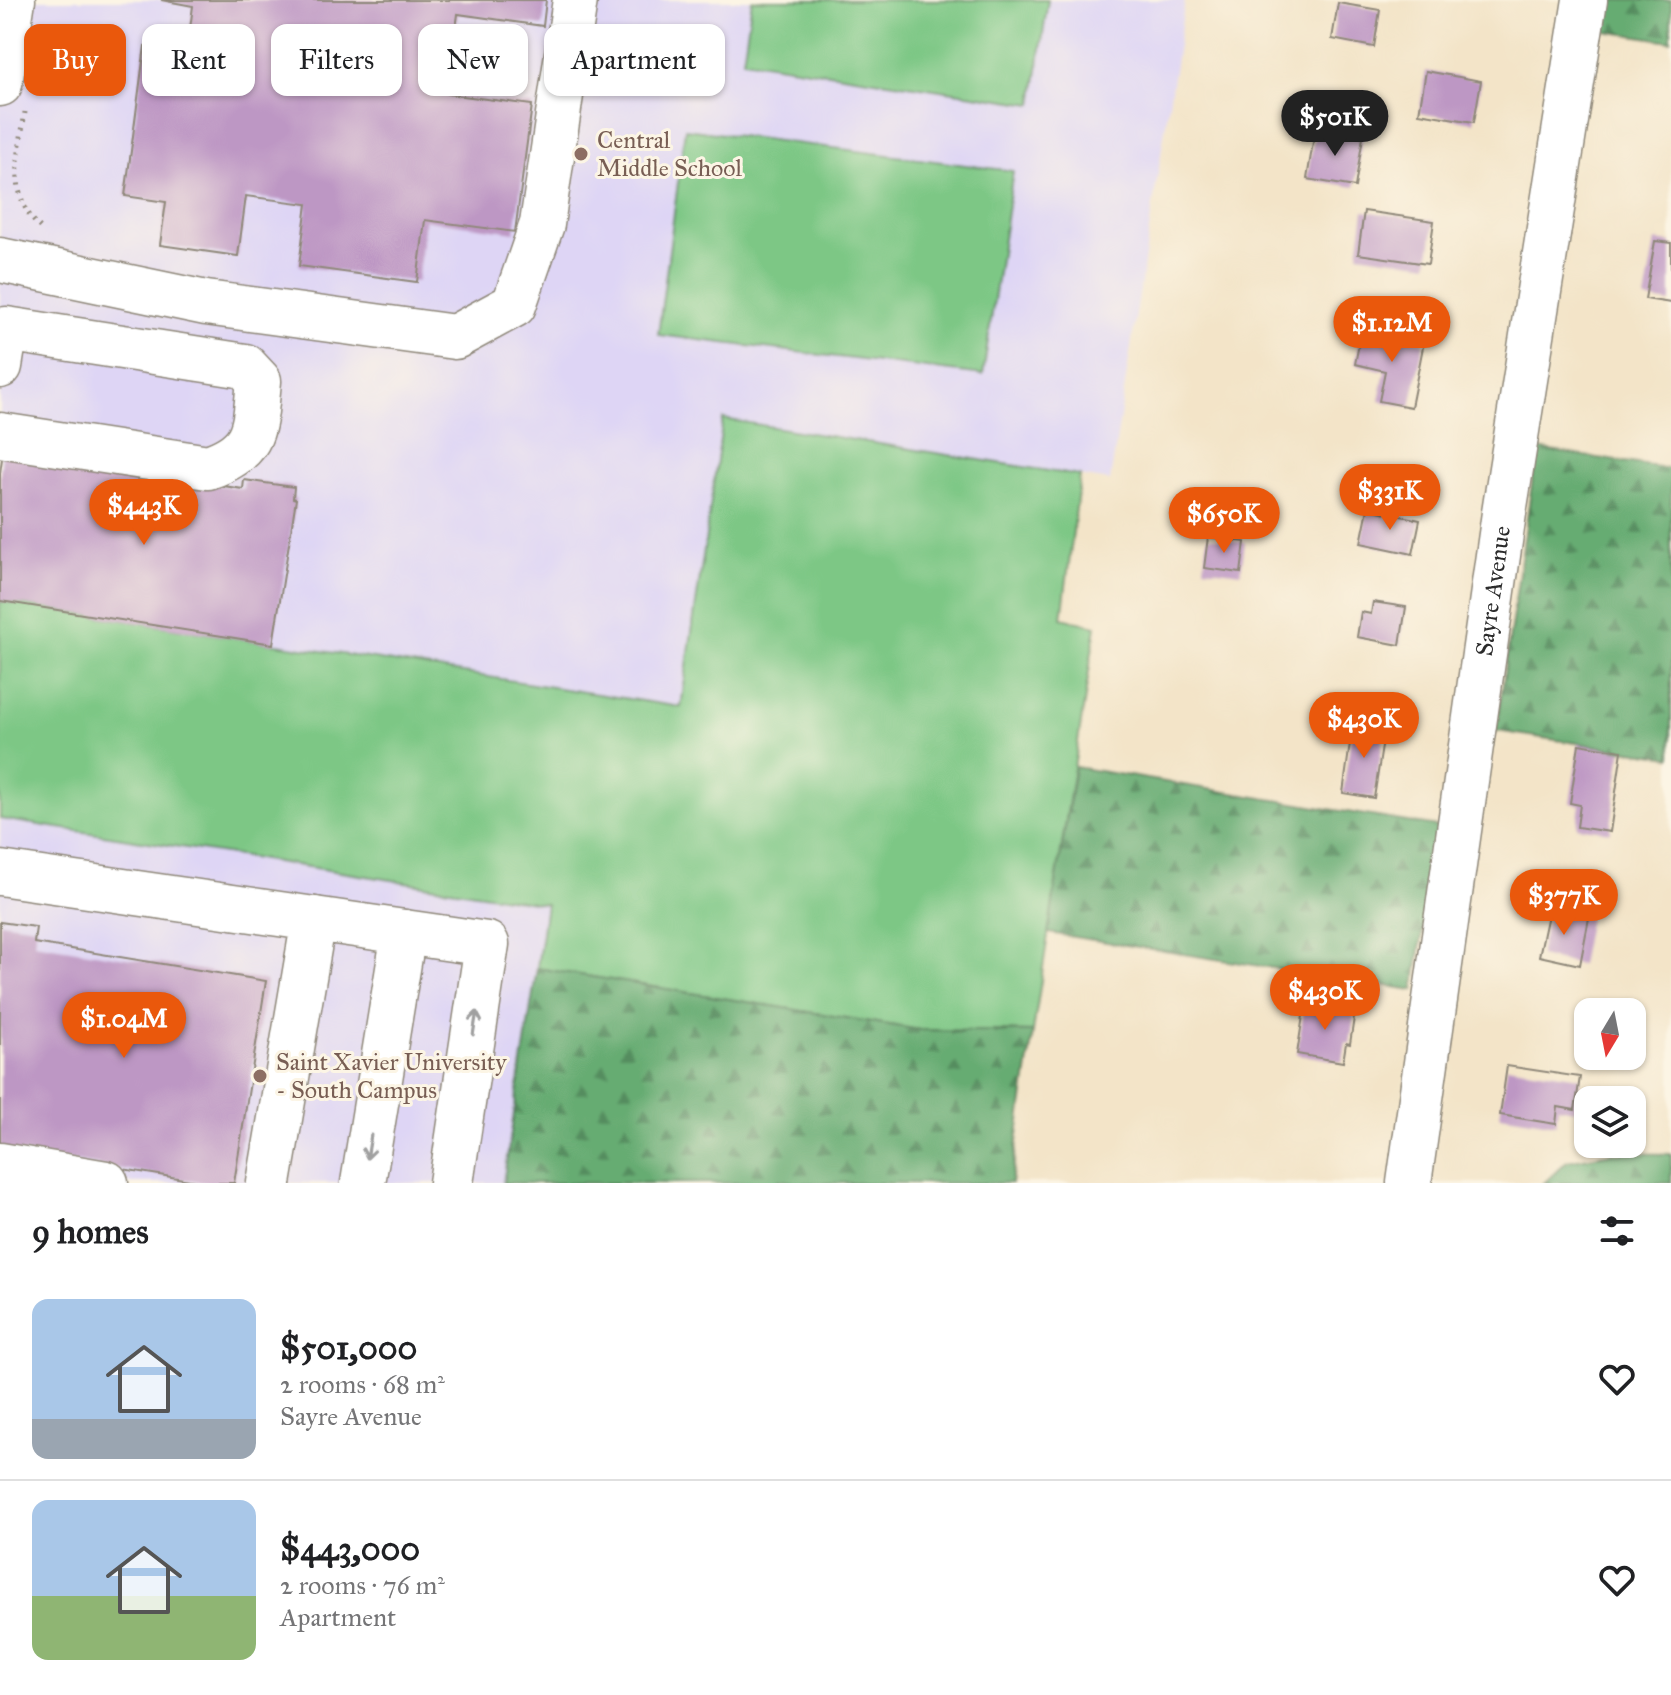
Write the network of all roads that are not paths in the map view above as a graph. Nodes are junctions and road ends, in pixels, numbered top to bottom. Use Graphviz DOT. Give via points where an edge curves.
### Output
graph roads {
  1 [pos="13,0"];
  2 [pos="575,0"];
  3 [pos="1585,0"];
  4 [pos="13,96"];
  5 [pos="0,260"];
  6 [pos="0,366"];
  7 [pos="0,435"];
  8 [pos="0,873"];
  9 [pos="314,919"];
  10 [pos="404,932"];
  11 [pos="0,1165"];
  12 [pos="274,1182"];
  13 [pos="106,1183"];
  14 [pos="363,1183"];
  15 [pos="451,1183"];
  16 [pos="1409,1183"];
  1 -- 4 [label="street"];
  2 -- 5 [label="street" via="542,224 514,305 455,337 206,303"];
  3 -- 16 [label="street, Sayre Avenue" via="1504,513"];
  6 -- 7 [label="street" via="6,329 245,366 259,381 254,428 242,450 208,467"];
  8 -- 9 [label="street"];
  9 -- 10 [label="street"];
  9 -- 12 [label="street"];
  10 -- 14 [label="street, one-way"];
  15 -- 10 [label="street, one-way" via="487,944"];
  11 -- 13 [label="street"];
}
